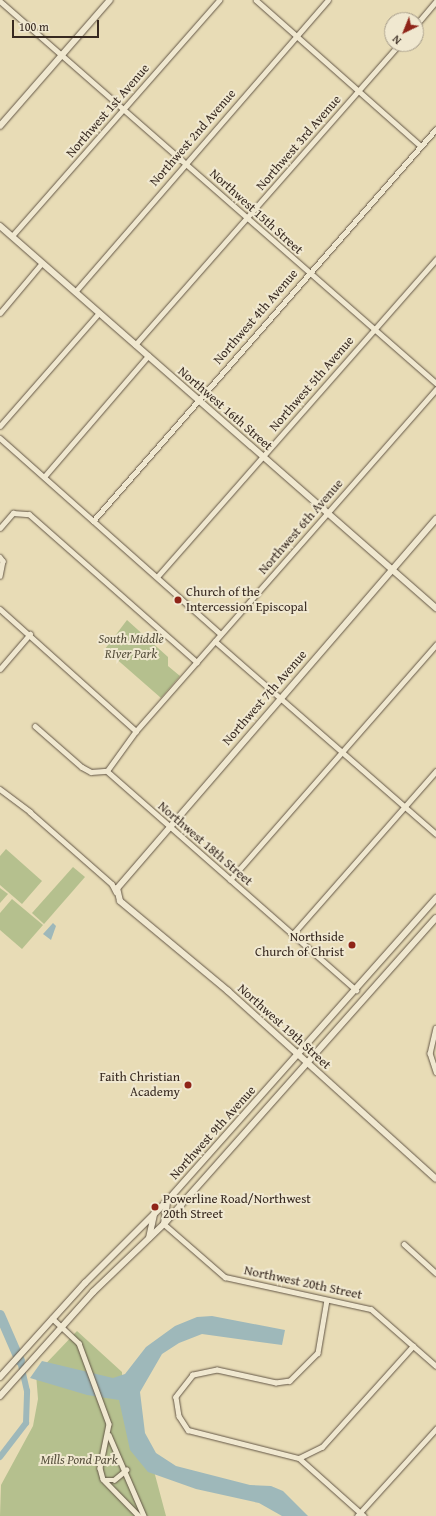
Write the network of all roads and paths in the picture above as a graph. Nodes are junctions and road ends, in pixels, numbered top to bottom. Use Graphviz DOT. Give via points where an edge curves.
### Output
graph roads {
  1 [pos="0,0"];
  2 [pos="110,0"];
  3 [pos="219,0"];
  4 [pos="256,0"];
  5 [pos="328,0"];
  6 [pos="436,1"];
  7 [pos="424,15"];
  8 [pos="297,36"];
  9 [pos="393,52"];
  10 [pos="62,55"];
  11 [pos="359,91"];
  12 [pos="124,110"];
  13 [pos="0,126"];
  14 [pos="436,129"];
  15 [pos="421,146"];
  16 [pos="186,164"];
  17 [pos="247,219"];
  18 [pos="0,226"];
  19 [pos="12,236"];
  20 [pos="436,259"];
  21 [pos="42,263"];
  22 [pos="309,274"];
  23 [pos="75,292"];
  24 [pos="0,313"];
  25 [pos="99,313"];
  26 [pos="374,330"];
  27 [pos="135,345"];
  28 [pos="148,356"];
  29 [pos="436,383"];
  30 [pos="436,389"];
  31 [pos="198,400"];
  32 [pos="0,426"];
  33 [pos="0,438"];
  34 [pos="264,457"];
  35 [pos="44,477"];
  36 [pos="327,513"];
  37 [pos="436,519"];
  38 [pos="93,521"];
  39 [pos="0,528"];
  40 [pos="0,557"];
  41 [pos="392,570"];
  42 [pos="0,576"];
  43 [pos="157,577"];
  44 [pos="436,608"];
  45 [pos="0,609"];
  46 [pos="30,634"];
  47 [pos="221,634"];
  48 [pos="215,642"];
  49 [pos="436,645"];
  50 [pos="197,662"];
  51 [pos="0,669"];
  52 [pos="280,698"];
  53 [pos="35,726"];
  54 [pos="136,730"];
  55 [pos="343,752"];
  56 [pos="107,771"];
  57 [pos="436,771"];
  58 [pos="0,789"];
  59 [pos="406,807"];
  60 [pos="167,826"];
  61 [pos="436,834"];
  62 [pos="230,880"];
  63 [pos="117,894"];
  64 [pos="436,898"];
  65 [pos="436,918"];
  66 [pos="292,935"];
  67 [pos="356,990"];
  68 [pos="436,1028"];
  69 [pos="298,1055"];
  70 [pos="307,1064"];
  71 [pos="436,1072"];
  72 [pos="436,1179"];
  73 [pos="168,1200"];
  74 [pos="154,1214"];
  75 [pos="164,1224"];
  76 [pos="149,1238"];
  77 [pos="404,1244"];
  78 [pos="436,1273"];
  79 [pos="327,1300"];
  80 [pos="52,1318"];
  81 [pos="62,1327"];
  82 [pos="413,1346"];
  83 [pos="436,1366"];
  84 [pos="2,1374"];
  85 [pos="0,1396"];
  86 [pos="436,1429"];
  87 [pos="109,1435"];
  88 [pos="299,1458"];
  89 [pos="126,1470"];
  90 [pos="103,1479"];
  91 [pos="360,1515"];
  92 [pos="139,1516"];
  93 [pos="144,1516"];
  1 -- 10 [label="street, Northwest 15th Street"];
  2 -- 10 [label="main road"];
  3 -- 12 [label="street, Northwest 1st Avenue"];
  4 -- 8 [label="street"];
  5 -- 8 [label="street, Northwest 2nd Avenue"];
  6 -- 7 [label="street"];
  8 -- 11 [label="street"];
  8 -- 16 [label="street, Northwest 2nd Avenue"];
  9 -- 11 [label="street, Northwest 3rd Avenue"];
  10 -- 12 [label="street, Northwest 15th Street"];
  10 -- 13 [label="main road"];
  11 -- 15 [label="street"];
  11 -- 17 [label="street, Northwest 3rd Avenue"];
  12 -- 16 [label="street, Northwest 15th Street"];
  12 -- 19 [label="street, Northwest 1st Avenue"];
  14 -- 15 [label="street, Northwest 4th Avenue"];
  15 -- 22 [label="street, Northwest 4th Avenue"];
  16 -- 17 [label="street, Northwest 15th Street"];
  16 -- 23 [label="street, Northwest 2nd Avenue"];
  17 -- 22 [label="street, Northwest 15th Street"];
  17 -- 27 [label="street, Northwest 3rd Avenue"];
  18 -- 19 [label="main road, Northwest 16th Street"];
  19 -- 21 [label="main road, Northwest 16th Street"];
  20 -- 26 [label="street, Northwest 5th Avenue"];
  21 -- 23 [label="main road, Northwest 16th Street"];
  21 -- 24 [label="street"];
  22 -- 26 [label="street, Northwest 15th Street"];
  22 -- 31 [label="street, Northwest 4th Avenue"];
  23 -- 25 [label="main road, Northwest 16th Street"];
  25 -- 27 [label="main road, Northwest 16th Street"];
  25 -- 32 [label="street"];
  26 -- 29 [label="street, Northwest 15th Street"];
  26 -- 34 [label="street, Northwest 5th Avenue"];
  27 -- 28 [label="main road, Northwest 16th Street"];
  28 -- 31 [label="main road, Northwest 16th Street"];
  28 -- 35 [label="street"];
  30 -- 36 [label="street, Northwest 6th Avenue"];
  31 -- 34 [label="main road, Northwest 16th Street"];
  31 -- 38 [label="street, Northwest 4th Avenue"];
  33 -- 35 [label="street"];
  34 -- 36 [label="main road, Northwest 16th Street"];
  34 -- 43 [label="street, Northwest 5th Avenue"];
  35 -- 38 [label="street"];
  36 -- 41 [label="main road, Northwest 16th Street"];
  36 -- 47 [label="street, Northwest 6th Avenue"];
  37 -- 41 [label="main road, Northwest 7th Avenue"];
  38 -- 43 [label="street"];
  39 -- 50 [label="street" via="13,513 24,512"];
  40 -- 42 [label="street" via="3,568"];
  41 -- 44 [label="main road, Northwest 16th Street"];
  41 -- 52 [label="main road, Northwest 7th Avenue"];
  43 -- 47 [label="street"];
  45 -- 46 [label="street"];
  46 -- 51 [label="street"];
  46 -- 54 [label="street"];
  47 -- 48 [label="street, Northwest 6th Avenue"];
  48 -- 50 [label="street, Northwest 6th Avenue"];
  48 -- 52 [label="street"];
  49 -- 55 [label="street"];
  50 -- 54 [label="street, Northwest 6th Avenue"];
  52 -- 55 [label="street"];
  52 -- 60 [label="main road, Northwest 7th Avenue"];
  53 -- 56 [label="street" via="82,767 92,772"];
  54 -- 56 [label="street, Northwest 6th Avenue"];
  55 -- 59 [label="street"];
  55 -- 62 [label="street"];
  56 -- 60 [label="street, Northwest 18th Street"];
  57 -- 59 [label="street"];
  58 -- 63 [label="street" via="112,884"];
  59 -- 61 [label="street"];
  59 -- 66 [label="street"];
  60 -- 62 [label="street, Northwest 18th Street"];
  60 -- 63 [label="main road, Northwest 7th Avenue" via="119,883"];
  62 -- 66 [label="street, Northwest 18th Street"];
  63 -- 69 [label="main road, Northwest 19th Street" via="120,901"];
  64 -- 67 [label="main road, Northwest 9th Avenue"];
  65 -- 70 [label="main road, Northwest 9th Avenue"];
  66 -- 67 [label="street, Northwest 18th Street"];
  67 -- 69 [label="main road, Northwest 9th Avenue"];
  68 -- 71 [label="street" via="430,1053"];
  69 -- 70 [label="main road, Northwest 19th Street"];
  69 -- 73 [label="main road, Northwest 9th Avenue"];
  70 -- 72 [label="main road, Northwest 19th Street"];
  70 -- 75 [label="main road, Northwest 9th Avenue"];
  73 -- 74 [label="main road, Northwest 9th Avenue"];
  73 -- 75 [label="main road"];
  74 -- 76 [label="main road"];
  74 -- 80 [label="main road, Northwest 9th Avenue"];
  75 -- 76 [label="main road, Northwest 9th Avenue"];
  75 -- 79 [label="street, Northwest 20th Street" via="225,1277"];
  76 -- 81 [label="main road, Northwest 9th Avenue"];
  77 -- 78 [label="street"];
  79 -- 82 [label="street, Northwest 20th Street" via="371,1309"];
  79 -- 88 [label="street" via="318,1353 290,1381 276,1383 217,1370 193,1375 176,1397 179,1416 188,1430"];
  80 -- 81 [label="street"];
  80 -- 84 [label="main road, Northwest 9th Avenue"];
  81 -- 85 [label="main road, Northwest 9th Avenue"];
  81 -- 87 [label="street" via="79,1343 109,1424"];
  82 -- 83 [label="street, Northwest 20th Street"];
  82 -- 88 [label="street" via="322,1446"];
  86 -- 91 [label="street"];
  87 -- 89 [label="street"];
  87 -- 90 [label="street" via="100,1468"];
  88 -- 91 [label="street"];
  89 -- 90 [label="street" via="114,1480"];
  89 -- 93 [label="street"];
  90 -- 92 [label="street"];
}
